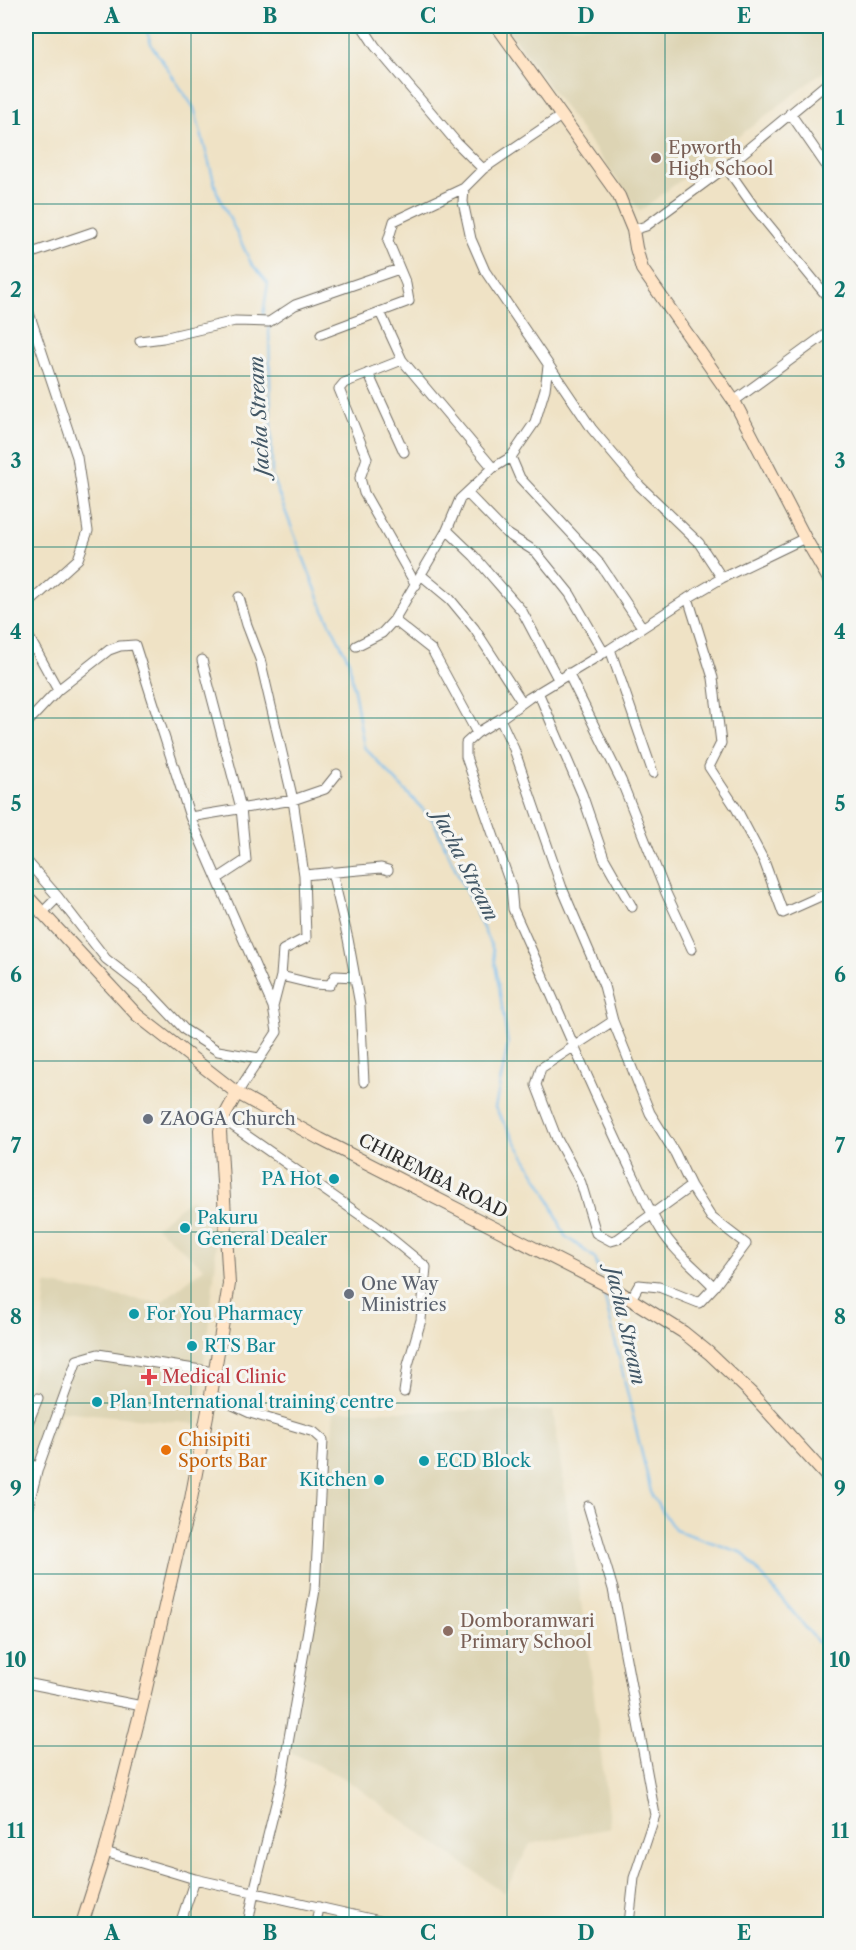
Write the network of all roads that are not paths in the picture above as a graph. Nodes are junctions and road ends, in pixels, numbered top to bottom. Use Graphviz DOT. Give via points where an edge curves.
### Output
graph roads {
  1 [pos="362,26"];
  2 [pos="497,26"];
  3 [pos="831,81"];
  4 [pos="790,113"];
  5 [pos="561,116"];
  6 [pos="726,167"];
  7 [pos="483,169"];
  8 [pos="831,171"];
  9 [pos="465,188"];
  10 [pos="633,230"];
  11 [pos="93,232"];
  12 [pos="26,255"];
  13 [pos="399,269"];
  14 [pos="831,300"];
  15 [pos="26,304"];
  16 [pos="380,312"];
  17 [pos="831,331"];
  18 [pos="321,334"];
  19 [pos="140,341"];
  20 [pos="402,360"];
  21 [pos="548,366"];
  22 [pos="369,373"];
  23 [pos="734,401"];
  24 [pos="404,452"];
  25 [pos="511,457"];
  26 [pos="493,468"];
  27 [pos="466,493"];
  28 [pos="447,530"];
  29 [pos="805,538"];
  30 [pos="421,575"];
  31 [pos="722,578"];
  32 [pos="831,581"];
  33 [pos="416,585"];
  34 [pos="239,597"];
  35 [pos="688,598"];
  36 [pos="26,606"];
  37 [pos="394,620"];
  38 [pos="642,627"];
  39 [pos="26,632"];
  40 [pos="356,646"];
  41 [pos="607,651"];
  42 [pos="202,660"];
  43 [pos="568,673"];
  44 [pos="558,679"];
  45 [pos="58,690"];
  46 [pos="538,692"];
  47 [pos="522,702"];
  48 [pos="500,719"];
  49 [pos="26,724"];
  50 [pos="477,733"];
  51 [pos="653,773"];
  52 [pos="337,774"];
  53 [pos="293,800"];
  54 [pos="241,808"];
  55 [pos="190,817"];
  56 [pos="26,860"];
  57 [pos="388,870"];
  58 [pos="332,872"];
  59 [pos="304,876"];
  60 [pos="217,879"];
  61 [pos="831,892"];
  62 [pos="26,895"];
  63 [pos="58,897"];
  64 [pos="632,907"];
  65 [pos="41,914"];
  66 [pos="692,949"];
  67 [pos="281,976"];
  68 [pos="355,977"];
  69 [pos="273,1007"];
  70 [pos="613,1021"];
  71 [pos="575,1046"];
  72 [pos="259,1058"];
  73 [pos="364,1082"];
  74 [pos="237,1093"];
  75 [pos="223,1119"];
  76 [pos="691,1186"];
  77 [pos="652,1213"];
  78 [pos="714,1287"];
  79 [pos="631,1299"];
  80 [pos="214,1372"];
  81 [pos="404,1392"];
  82 [pos="211,1395"];
  83 [pos="38,1398"];
  84 [pos="26,1428"];
  85 [pos="26,1462"];
  86 [pos="38,1468"];
  87 [pos="831,1480"];
  88 [pos="588,1506"];
  89 [pos="26,1515"];
  90 [pos="26,1683"];
  91 [pos="142,1706"];
  92 [pos="105,1852"];
  93 [pos="195,1879"];
  94 [pos="254,1892"];
  95 [pos="319,1907"];
  96 [pos="82,1924"];
  97 [pos="180,1924"];
  98 [pos="248,1924"];
  99 [pos="316,1924"];
  100 [pos="393,1924"];
  101 [pos="629,1924"];
  1 -- 7 [label="street" via="442,126"];
  2 -- 5 [label="street"];
  3 -- 4 [label="street"];
  4 -- 6 [label="street"];
  4 -- 8 [label="street"];
  5 -- 7 [label="street"];
  5 -- 10 [label="street" via="619,196"];
  6 -- 10 [label="street"];
  6 -- 14 [label="street"];
  7 -- 9 [label="street"];
  9 -- 13 [label="street" via="394,221 388,241"];
  9 -- 21 [label="street" via="471,239 485,271"];
  10 -- 23 [label="street" via="642,269"];
  11 -- 12 [label="street"];
  13 -- 16 [label="street" via="409,301"];
  13 -- 19 [label="street" via="295,305 269,322 235,321"];
  15 -- 36 [label="street" via="77,457 88,531 78,559"];
  16 -- 18 [label="street"];
  16 -- 20 [label="street"];
  17 -- 23 [label="street"];
  20 -- 22 [label="street"];
  20 -- 26 [label="street"];
  21 -- 25 [label="street" via="535,422"];
  21 -- 31 [label="street" via="592,429 640,486 699,543"];
  22 -- 24 [label="street"];
  22 -- 33 [label="street" via="339,389 368,458 360,478 364,493"];
  23 -- 29 [label="street"];
  25 -- 26 [label="street"];
  25 -- 38 [label="street" via="520,478 600,564"];
  26 -- 27 [label="street"];
  27 -- 28 [label="street"];
  27 -- 41 [label="street" via="506,532 536,552 570,594"];
  28 -- 30 [label="street"];
  28 -- 44 [label="street" via="522,611"];
  29 -- 31 [label="street"];
  29 -- 32 [label="street"];
  30 -- 33 [label="street"];
  30 -- 47 [label="street" via="450,599 474,628"];
  31 -- 35 [label="street"];
  33 -- 37 [label="street"];
  34 -- 53 [label="street" via="260,659"];
  35 -- 38 [label="street"];
  35 -- 61 [label="street" via="713,678 721,743 709,767 764,861 783,913"];
  37 -- 40 [label="street" via="382,633"];
  37 -- 50 [label="street" via="432,650"];
  38 -- 41 [label="street"];
  39 -- 45 [label="street"];
  41 -- 43 [label="street"];
  41 -- 51 [label="street"];
  42 -- 54 [label="street"];
  43 -- 44 [label="street"];
  43 -- 66 [label="street" via="621,780"];
  44 -- 46 [label="street"];
  45 -- 49 [label="street"];
  45 -- 55 [label="street" via="109,650 135,645"];
  46 -- 47 [label="street"];
  46 -- 64 [label="street" via="582,794 604,858"];
  47 -- 48 [label="street"];
  48 -- 50 [label="street"];
  48 -- 70 [label="street" via="562,888 604,986"];
  50 -- 71 [label="street" via="466,743 466,757 511,886 513,909"];
  52 -- 53 [label="street" via="325,789"];
  53 -- 54 [label="street"];
  53 -- 59 [label="street"];
  54 -- 55 [label="street"];
  54 -- 60 [label="street" via="246,860"];
  55 -- 60 [label="street"];
  56 -- 63 [label="street"];
  57 -- 58 [label="street"];
  58 -- 59 [label="street"];
  58 -- 68 [label="street"];
  59 -- 67 [label="street" via="306,938 283,950"];
  60 -- 69 [label="street"];
  62 -- 65 [label="street, CHIREMBA ROAD"];
  63 -- 65 [label="street"];
  63 -- 72 [label="street" via="106,959 150,993 184,1030 218,1051"];
  65 -- 74 [label="street, CHIREMBA ROAD" via="137,1016"];
  67 -- 68 [label="street" via="330,985 335,975"];
  67 -- 69 [label="street"];
  68 -- 73 [label="street" via="362,1017"];
  69 -- 72 [label="street" via="277,1032"];
  70 -- 71 [label="street"];
  70 -- 76 [label="street" via="650,1113"];
  71 -- 77 [label="street"];
  71 -- 77 [label="street" via="541,1068 536,1085 557,1139 581,1183 597,1233 611,1241 618,1239"];
  72 -- 74 [label="street"];
  74 -- 75 [label="street"];
  74 -- 79 [label="street, CHIREMBA ROAD"];
  75 -- 80 [label="street" via="220,1131 229,1284"];
  75 -- 81 [label="street" via="376,1226 426,1267 421,1320"];
  76 -- 77 [label="street"];
  76 -- 78 [label="street" via="711,1217 746,1244"];
  77 -- 78 [label="street" via="683,1258"];
  78 -- 79 [label="street" via="699,1303 659,1287 639,1285"];
  79 -- 87 [label="street, CHIREMBA ROAD" via="709,1353 777,1419"];
  80 -- 82 [label="street"];
  80 -- 86 [label="street" via="98,1354 77,1360"];
  82 -- 91 [label="street" via="191,1499"];
  82 -- 94 [label="street" via="250,1413 314,1432 323,1440 315,1590 281,1783"];
  83 -- 84 [label="street"];
  85 -- 86 [label="street"];
  86 -- 89 [label="street"];
  88 -- 101 [label="street" via="613,1589 655,1815 634,1878"];
  90 -- 91 [label="street"];
  91 -- 92 [label="street"];
  92 -- 93 [label="street"];
  92 -- 96 [label="street"];
  93 -- 94 [label="street"];
  93 -- 97 [label="street"];
  94 -- 95 [label="street"];
  94 -- 98 [label="street"];
  95 -- 99 [label="street"];
  95 -- 100 [label="street"];
}
